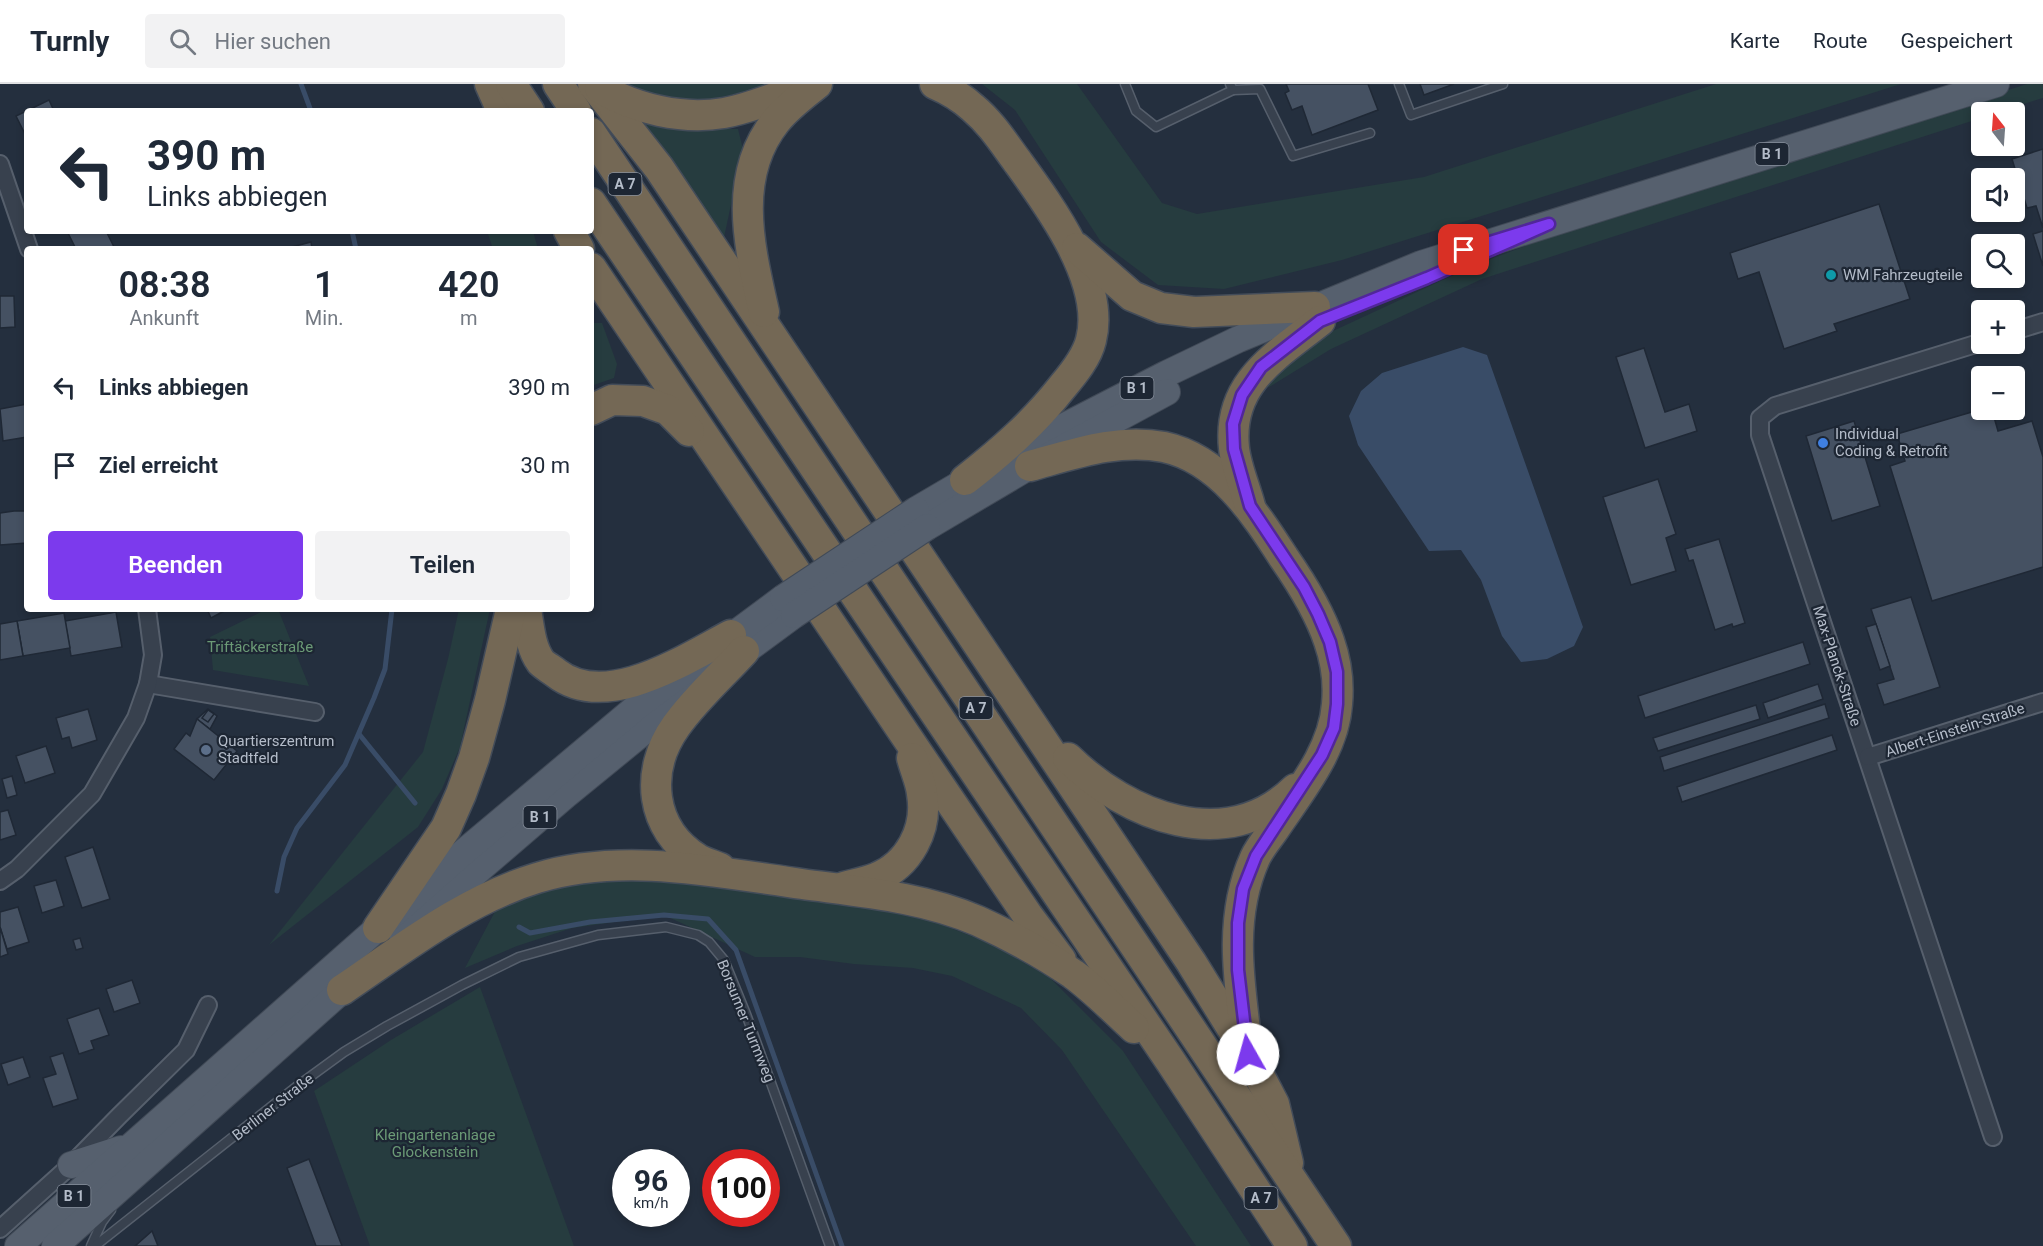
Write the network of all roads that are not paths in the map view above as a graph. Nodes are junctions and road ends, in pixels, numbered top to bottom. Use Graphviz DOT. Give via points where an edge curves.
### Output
graph roads {
  1 [pos="490,84"];
  2 [pos="511,84"];
  3 [pos="558,84"];
  4 [pos="593,84"];
  5 [pos="812,84"];
  6 [pos="817,84"];
  7 [pos="935,84"];
  8 [pos="1125,84"];
  9 [pos="1399,84"];
  10 [pos="1503,84"];
  11 [pos="1996,84"];
  12 [pos="1231,87"];
  13 [pos="501,108"];
  14 [pos="527,108"];
  15 [pos="574,108"];
  16 [pos="1370,133"];
  17 [pos="594,137"];
  18 [pos="0,164"];
  19 [pos="594,207"];
  20 [pos="1072,243"];
  21 [pos="28,246"];
  22 [pos="594,272"];
  23 [pos="1318,314"];
  24 [pos="2043,322"];
  25 [pos="2025,328"];
  26 [pos="768,330"];
  27 [pos="1971,345"];
  28 [pos="594,409"];
  29 [pos="722,464"];
  30 [pos="1030,466"];
  31 [pos="965,480"];
  32 [pos="1250,506"];
  33 [pos="921,518"];
  34 [pos="147,612"];
  35 [pos="510,612"];
  36 [pos="526,612"];
  37 [pos="737,643"];
  38 [pos="148,684"];
  39 [pos="2043,702"];
  40 [pos="315,712"];
  41 [pos="1030,721"];
  42 [pos="906,736"];
  43 [pos="1868,758"];
  44 [pos="1310,774"];
  45 [pos="739,875"];
  46 [pos="0,881"];
  47 [pos="839,889"];
  48 [pos="378,928"];
  49 [pos="1072,974"];
  50 [pos="462,985"];
  51 [pos="342,990"];
  52 [pos="208,1005"];
  53 [pos="1248,1054"];
  54 [pos="1171,1062"];
  55 [pos="1993,1137"];
  56 [pos="129,1146"];
  57 [pos="71,1166"];
  58 [pos="145,1167"];
  59 [pos="1292,1180"];
  60 [pos="0,1229"];
  61 [pos="18,1246"];
  62 [pos="55,1246"];
  63 [pos="93,1246"];
  64 [pos="830,1246"];
  65 [pos="1292,1246"];
  66 [pos="1336,1246"];
  1 -- 13 [label="highway"];
  2 -- 14 [label="highway"];
  3 -- 15 [label="highway"];
  4 -- 5 [label="highway" via="622,101 642,107 703,114 744,108"];
  4 -- 26 [label="highway" via="659,168"];
  6 -- 26 [label="highway" via="776,120 754,159 747,224"];
  7 -- 20 [label="highway" via="974,108 997,133"];
  8 -- 12 [label="lane" via="1137,111 1156,127"];
  9 -- 10 [label="lane" via="1411,115"];
  11 -- 23 [label="main road, B 1" via="1549,224 1427,278"];
  12 -- 16 [label="lane" via="1260,89 1293,156"];
  17 -- 59 [label="highway, A 7"];
  18 -- 21 [label="street"];
  19 -- 54 [label="highway, A 7"];
  20 -- 23 [label="highway" via="1132,296 1161,308"];
  20 -- 31 [label="highway" via="1092,299 1091,341 1077,370 1048,405 1013,442"];
  22 -- 29 [label="highway"];
  23 -- 30 [label="main road, B 1"];
  23 -- 31 [label="main road, B 1" via="1239,339 1092,410"];
  23 -- 32 [label="highway" via="1261,367 1242,395 1233,424 1234,449"];
  24 -- 25 [label="street"];
  26 -- 41 [label="highway"];
  27 -- 43 [label="street, Max-Planck-Straße" via="1775,406 1760,418 1760,435"];
  28 -- 29 [label="highway" via="612,400 643,401 668,410"];
  29 -- 42 [label="highway"];
  30 -- 32 [label="highway" via="1124,444 1164,448 1195,459"];
  30 -- 33 [label="main road, B 1"];
  31 -- 33 [label="main road, B 1"];
  32 -- 44 [label="highway" via="1304,587 1330,642 1337,672 1334,728"];
  33 -- 37 [label="main road, B 1, bridge"];
  34 -- 38 [label="street" via="153,655"];
  35 -- 48 [label="highway" via="490,700 461,794 446,828"];
  36 -- 37 [label="highway" via="531,641 542,662 562,678 582,685 622,685"];
  37 -- 45 [label="highway" via="675,727 663,750 656,776 656,802 664,826 679,844 699,860"];
  37 -- 48 [label="main road, B 1" via="639,705"];
  37 -- 51 [label="main road, B 1" via="653,722"];
  38 -- 40 [label="street"];
  38 -- 46 [label="street" via="136,718 92,794"];
  39 -- 43 [label="street, Albert-Einstein-Straße"];
  41 -- 44 [label="highway" via="1083,773 1114,796 1182,822 1230,822 1252,816 1290,794"];
  41 -- 53 [label="highway"];
  42 -- 47 [label="highway" via="923,795 922,822 914,846 900,863 878,878"];
  42 -- 49 [label="highway"];
  43 -- 55 [label="street, Max-Planck-Straße"];
  44 -- 53 [label="highway" via="1256,856 1243,889 1238,970"];
  45 -- 47 [label="highway"];
  45 -- 51 [label="highway" via="646,866 593,867 538,878 487,897"];
  47 -- 49 [label="highway" via="937,907 977,921"];
  48 -- 56 [label="main road, B 1"];
  49 -- 54 [label="highway"];
  50 -- 63 [label="lane, Berliner Straße" via="344,1052"];
  50 -- 64 [label="lane, Borsumer Turmweg" via="519,957 598,935 666,927 709,942 724,960 746,1014"];
  51 -- 58 [label="main road, B 1"];
  52 -- 57 [label="street" via="186,1050"];
  53 -- 59 [label="highway" via="1274,1104"];
  54 -- 65 [label="highway, A 7"];
  56 -- 57 [label="main road"];
  56 -- 61 [label="main road, B 1"];
  57 -- 60 [label="street"];
  58 -- 62 [label="main road, B 1"];
  58 -- 63 [label="lane" via="102,1222"];
  59 -- 66 [label="highway, A 7"];
}
